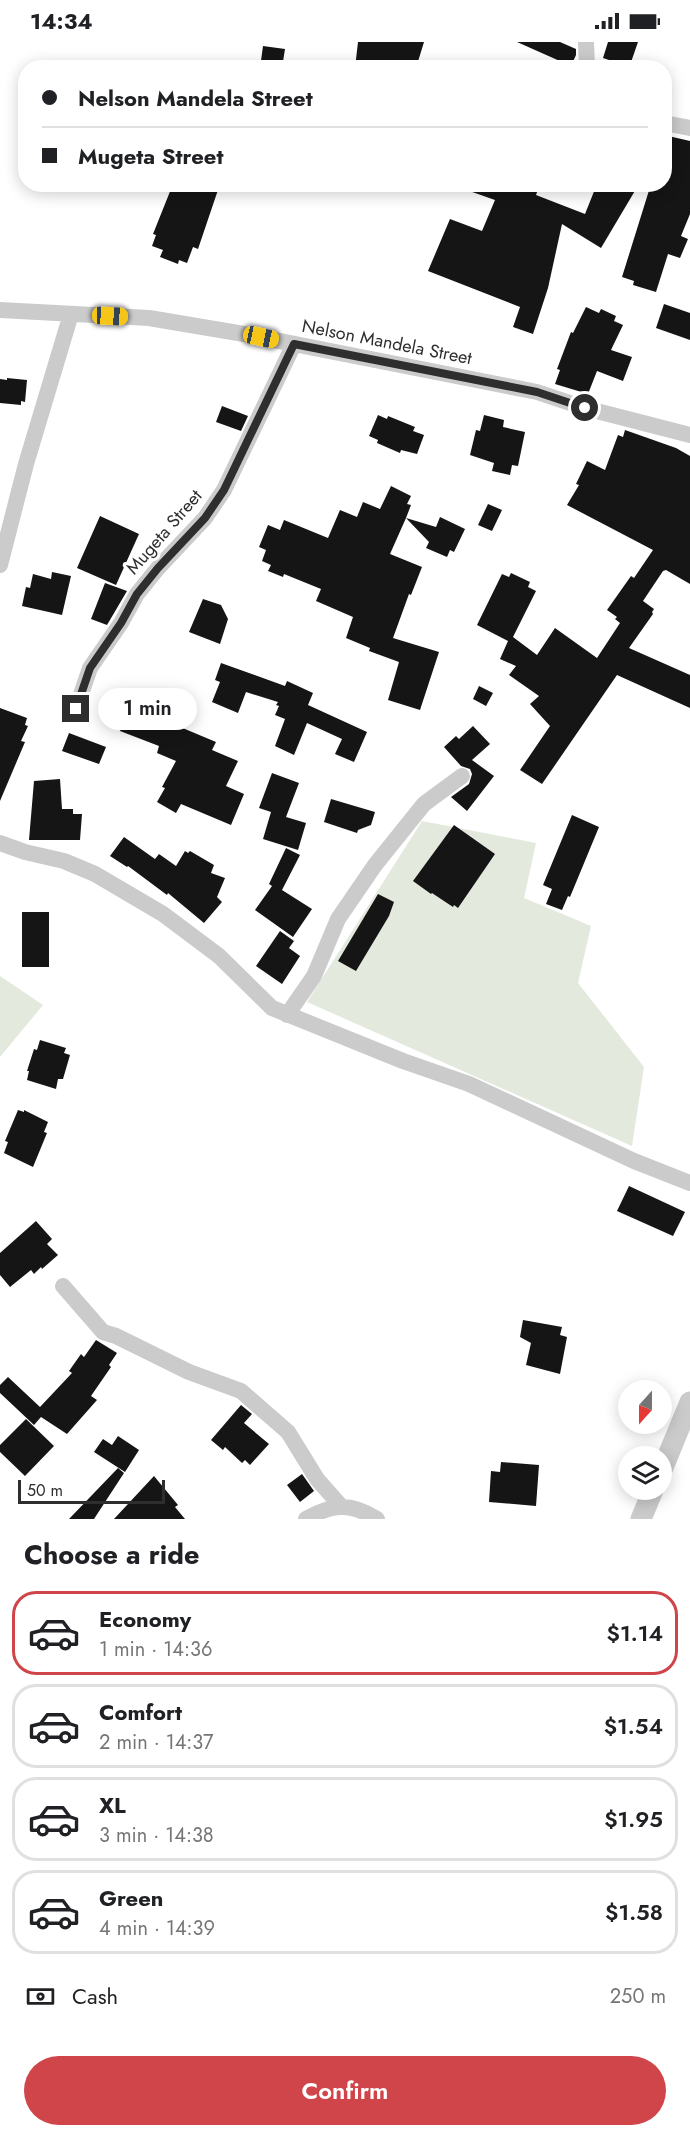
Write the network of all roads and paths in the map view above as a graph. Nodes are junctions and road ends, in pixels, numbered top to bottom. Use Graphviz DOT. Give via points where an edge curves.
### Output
graph roads {
  1 [pos="586,42"];
  2 [pos="587,60"];
  3 [pos="672,125"];
  4 [pos="690,128"];
  5 [pos="0,310"];
  6 [pos="71,314"];
  7 [pos="294,344"];
  8 [pos="690,435"];
  9 [pos="0,565"];
  10 [pos="76,709"];
  11 [pos="462,776"];
  12 [pos="0,843"];
  13 [pos="287,1015"];
  14 [pos="690,1183"];
  15 [pos="63,1286"];
  16 [pos="690,1402"];
  17 [pos="672,1446"];
  18 [pos="649,1500"];
  19 [pos="340,1505"];
  20 [pos="306,1519"];
  21 [pos="377,1519"];
  22 [pos="641,1519"];
  1 -- 2 [label="street"];
  3 -- 4 [label="street"];
  5 -- 6 [label="street, Nelson Mandela Street"];
  6 -- 7 [label="street, Nelson Mandela Street" via="149,318"];
  6 -- 9 [label="street"];
  7 -- 8 [label="street, Nelson Mandela Street" via="537,392"];
  7 -- 10 [label="street, Mugeta Street" via="224,490 205,518 137,594 90,668"];
  11 -- 13 [label="street" via="424,804 375,865 338,919 314,976"];
  12 -- 13 [label="street" via="63,861 105,879 163,914 219,956 272,1008"];
  13 -- 14 [label="street" via="469,1084"];
  15 -- 19 [label="street" via="103,1332 241,1391 288,1432 317,1479"];
  16 -- 17 [label="street"];
  18 -- 22 [label="street"];
  19 -- 20 [label="street"];
  19 -- 21 [label="street"];
}
